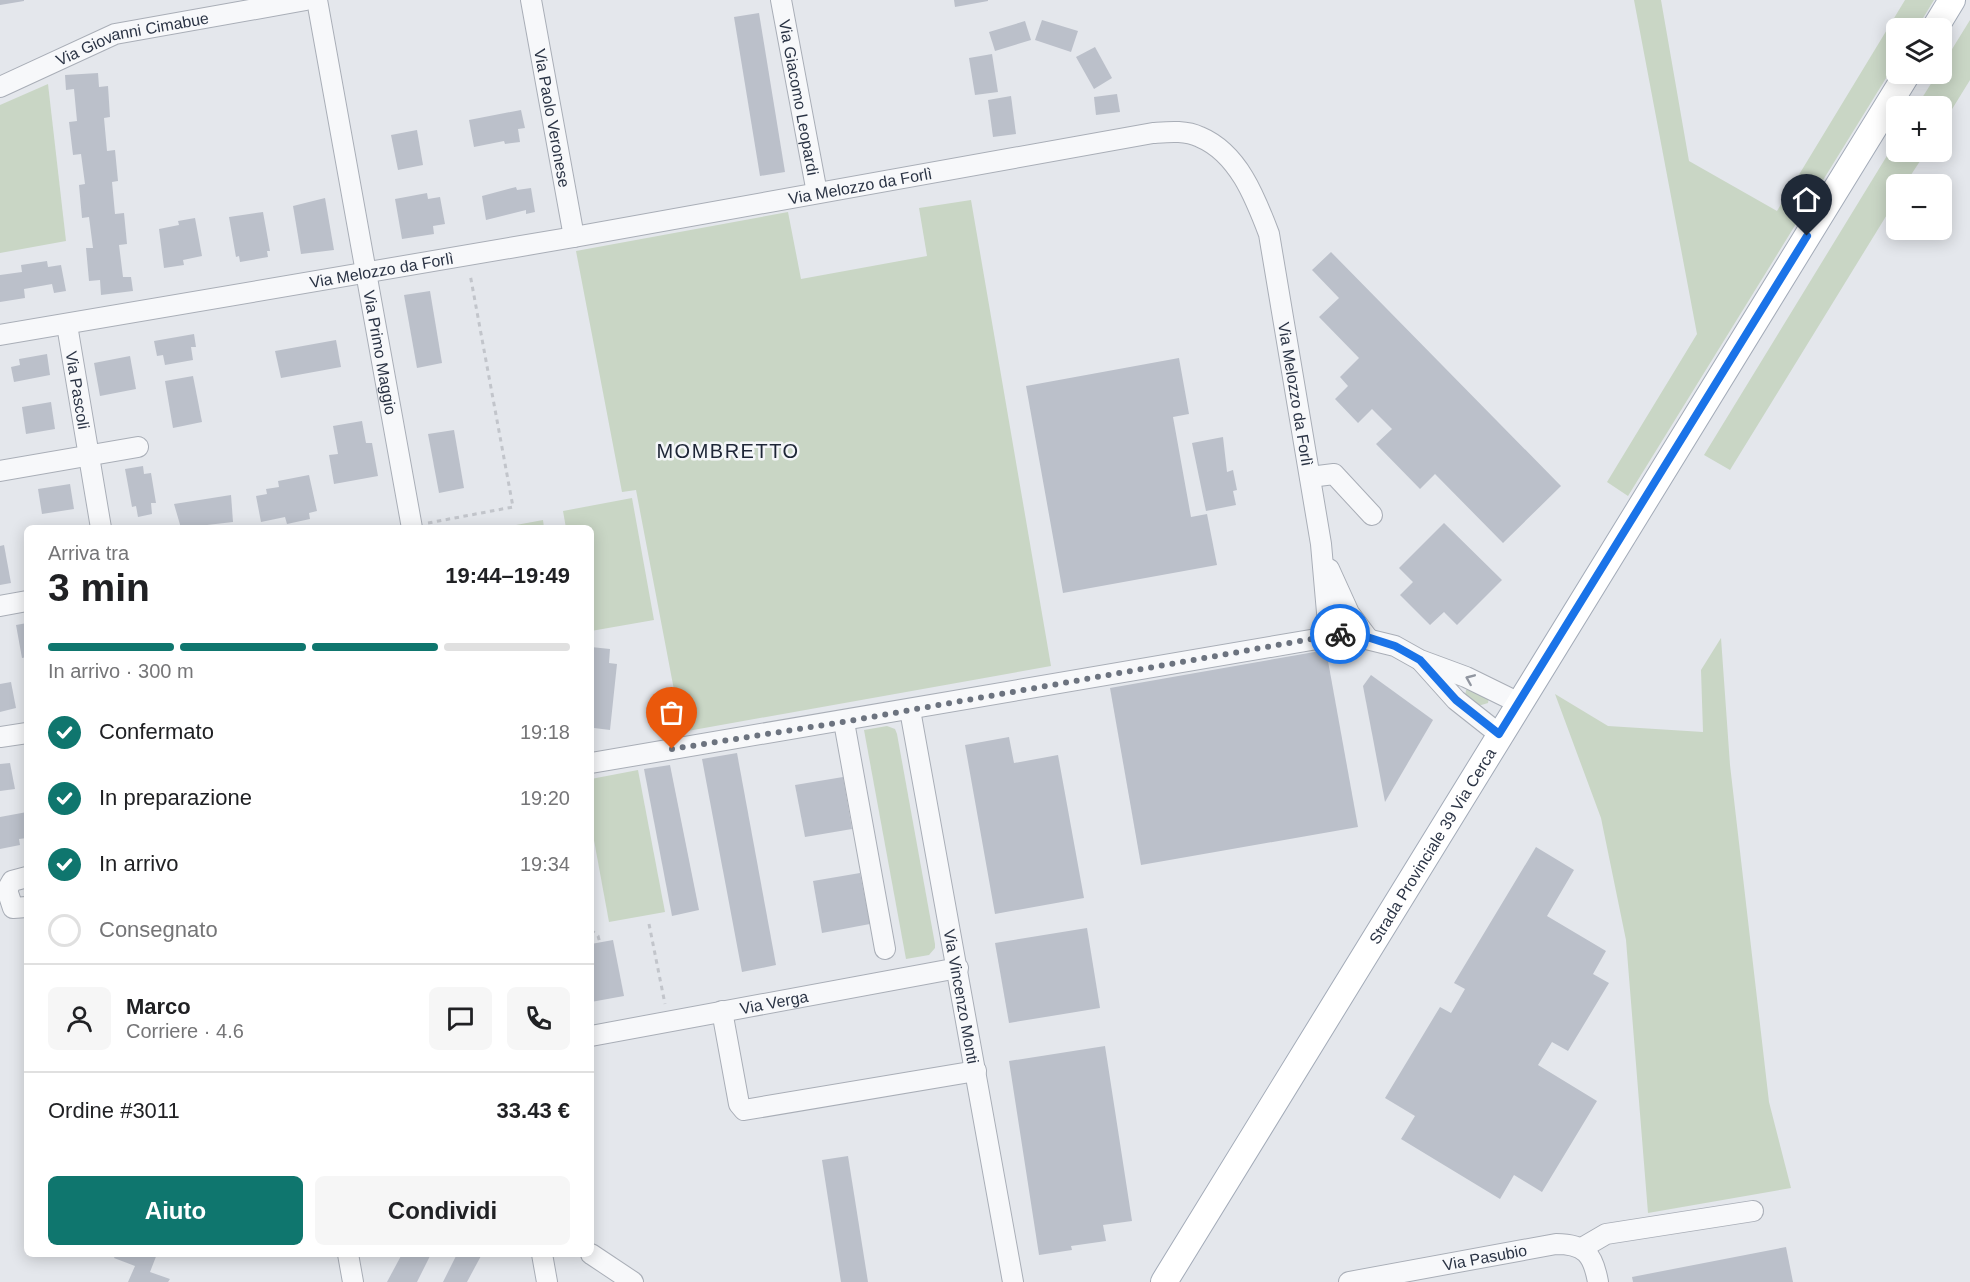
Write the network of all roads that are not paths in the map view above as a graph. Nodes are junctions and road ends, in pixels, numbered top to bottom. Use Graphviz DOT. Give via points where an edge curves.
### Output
graph roads {
  1 [pos="306,0"];
  2 [pos="317,0"];
  3 [pos="531,0"];
  4 [pos="781,0"];
  5 [pos="1952,0"];
  6 [pos="1941,18"];
  7 [pos="1901,84"];
  8 [pos="0,87"];
  9 [pos="817,194"];
  10 [pos="574,237"];
  11 [pos="366,272"];
  12 [pos="67,325"];
  13 [pos="0,335"];
  14 [pos="138,447"];
  15 [pos="89,456"];
  16 [pos="0,471"];
  17 [pos="1310,477"];
  18 [pos="1372,514"];
  19 [pos="100,525"];
  20 [pos="411,525"];
  21 [pos="1321,544"];
  22 [pos="24,602"];
  23 [pos="0,606"];
  24 [pos="1329,635"];
  25 [pos="1367,637"];
  26 [pos="1420,660"];
  27 [pos="1518,703"];
  28 [pos="910,710"];
  29 [pos="843,722"];
  30 [pos="24,733"];
  31 [pos="1499,734"];
  32 [pos="0,737"];
  33 [pos="594,763"];
  34 [pos="24,878"];
  35 [pos="24,907"];
  36 [pos="885,949"];
  37 [pos="958,968"];
  38 [pos="722,1011"];
  39 [pos="594,1035"];
  40 [pos="976,1071"];
  41 [pos="1753,1211"];
  42 [pos="1581,1248"];
  43 [pos="594,1256"];
  44 [pos="348,1257"];
  45 [pos="543,1257"];
  46 [pos="352,1282"];
  47 [pos="547,1282"];
  48 [pos="633,1282"];
  49 [pos="1013,1282"];
  50 [pos="1164,1282"];
  51 [pos="1349,1282"];
  52 [pos="1598,1282"];
  1 -- 8 [label="street, Via Giovanni Cimabue" via="115,34"];
  2 -- 11 [label="street, Via Primo Maggio"];
  3 -- 10 [label="street, Via Paolo Veronese"];
  4 -- 9 [label="street, Via Giacomo Leopardi"];
  5 -- 6 [label="main road"];
  7 -- 27 [label="main road, Strada Provinciale 39 Via Cerca"];
  9 -- 10 [label="street, Via Melozzo da Forlì"];
  9 -- 17 [label="street, Via Melozzo da Forlì" via="1153,133 1199,136 1221,150 1241,173 1269,234"];
  10 -- 11 [label="street, Via Melozzo da Forlì"];
  11 -- 12 [label="street, Via Melozzo da Forlì"];
  11 -- 20 [label="street, Via Primo Maggio"];
  12 -- 13 [label="street, Via Melozzo da Forlì"];
  12 -- 15 [label="street, Via Pascoli"];
  14 -- 15 [label="street"];
  15 -- 16 [label="street"];
  15 -- 19 [label="street, Via Pascoli"];
  17 -- 18 [label="street" via="1334,474"];
  17 -- 21 [label="street, Via Melozzo da Forlì"];
  21 -- 24 [label="street, Via Melozzo da Forlì"];
  21 -- 25 [label="street" via="1332,579 1349,613"];
  22 -- 23 [label="street"];
  24 -- 25 [label="street"];
  24 -- 28 [label="street"];
  25 -- 26 [label="street"];
  27 -- 26 [label="street, one-way" via="1466,676"];
  26 -- 31 [label="street" via="1456,700"];
  27 -- 31 [label="main road, Strada Provinciale 39 Via Cerca"];
  28 -- 29 [label="street"];
  28 -- 37 [label="street, Via Vincenzo Monti"];
  29 -- 33 [label="street"];
  29 -- 36 [label="street"];
  30 -- 32 [label="street"];
  31 -- 50 [label="main road, Strada Provinciale 39 Via Cerca"];
  34 -- 35 [label="street" via="12,881 7,890 13,908"];
  37 -- 38 [label="street, Via Verga"];
  37 -- 40 [label="street, Via Vincenzo Monti"];
  38 -- 39 [label="street, Via Verga"];
  38 -- 40 [label="street" via="739,1104 744,1110"];
  40 -- 49 [label="street, Via Vincenzo Monti"];
  41 -- 42 [label="street" via="1606,1234"];
  42 -- 51 [label="street, Via Pasubio" via="1556,1244"];
  42 -- 52 [label="street" via="1595,1268"];
  43 -- 48 [label="street"];
  44 -- 46 [label="street"];
  45 -- 47 [label="street"];
}
